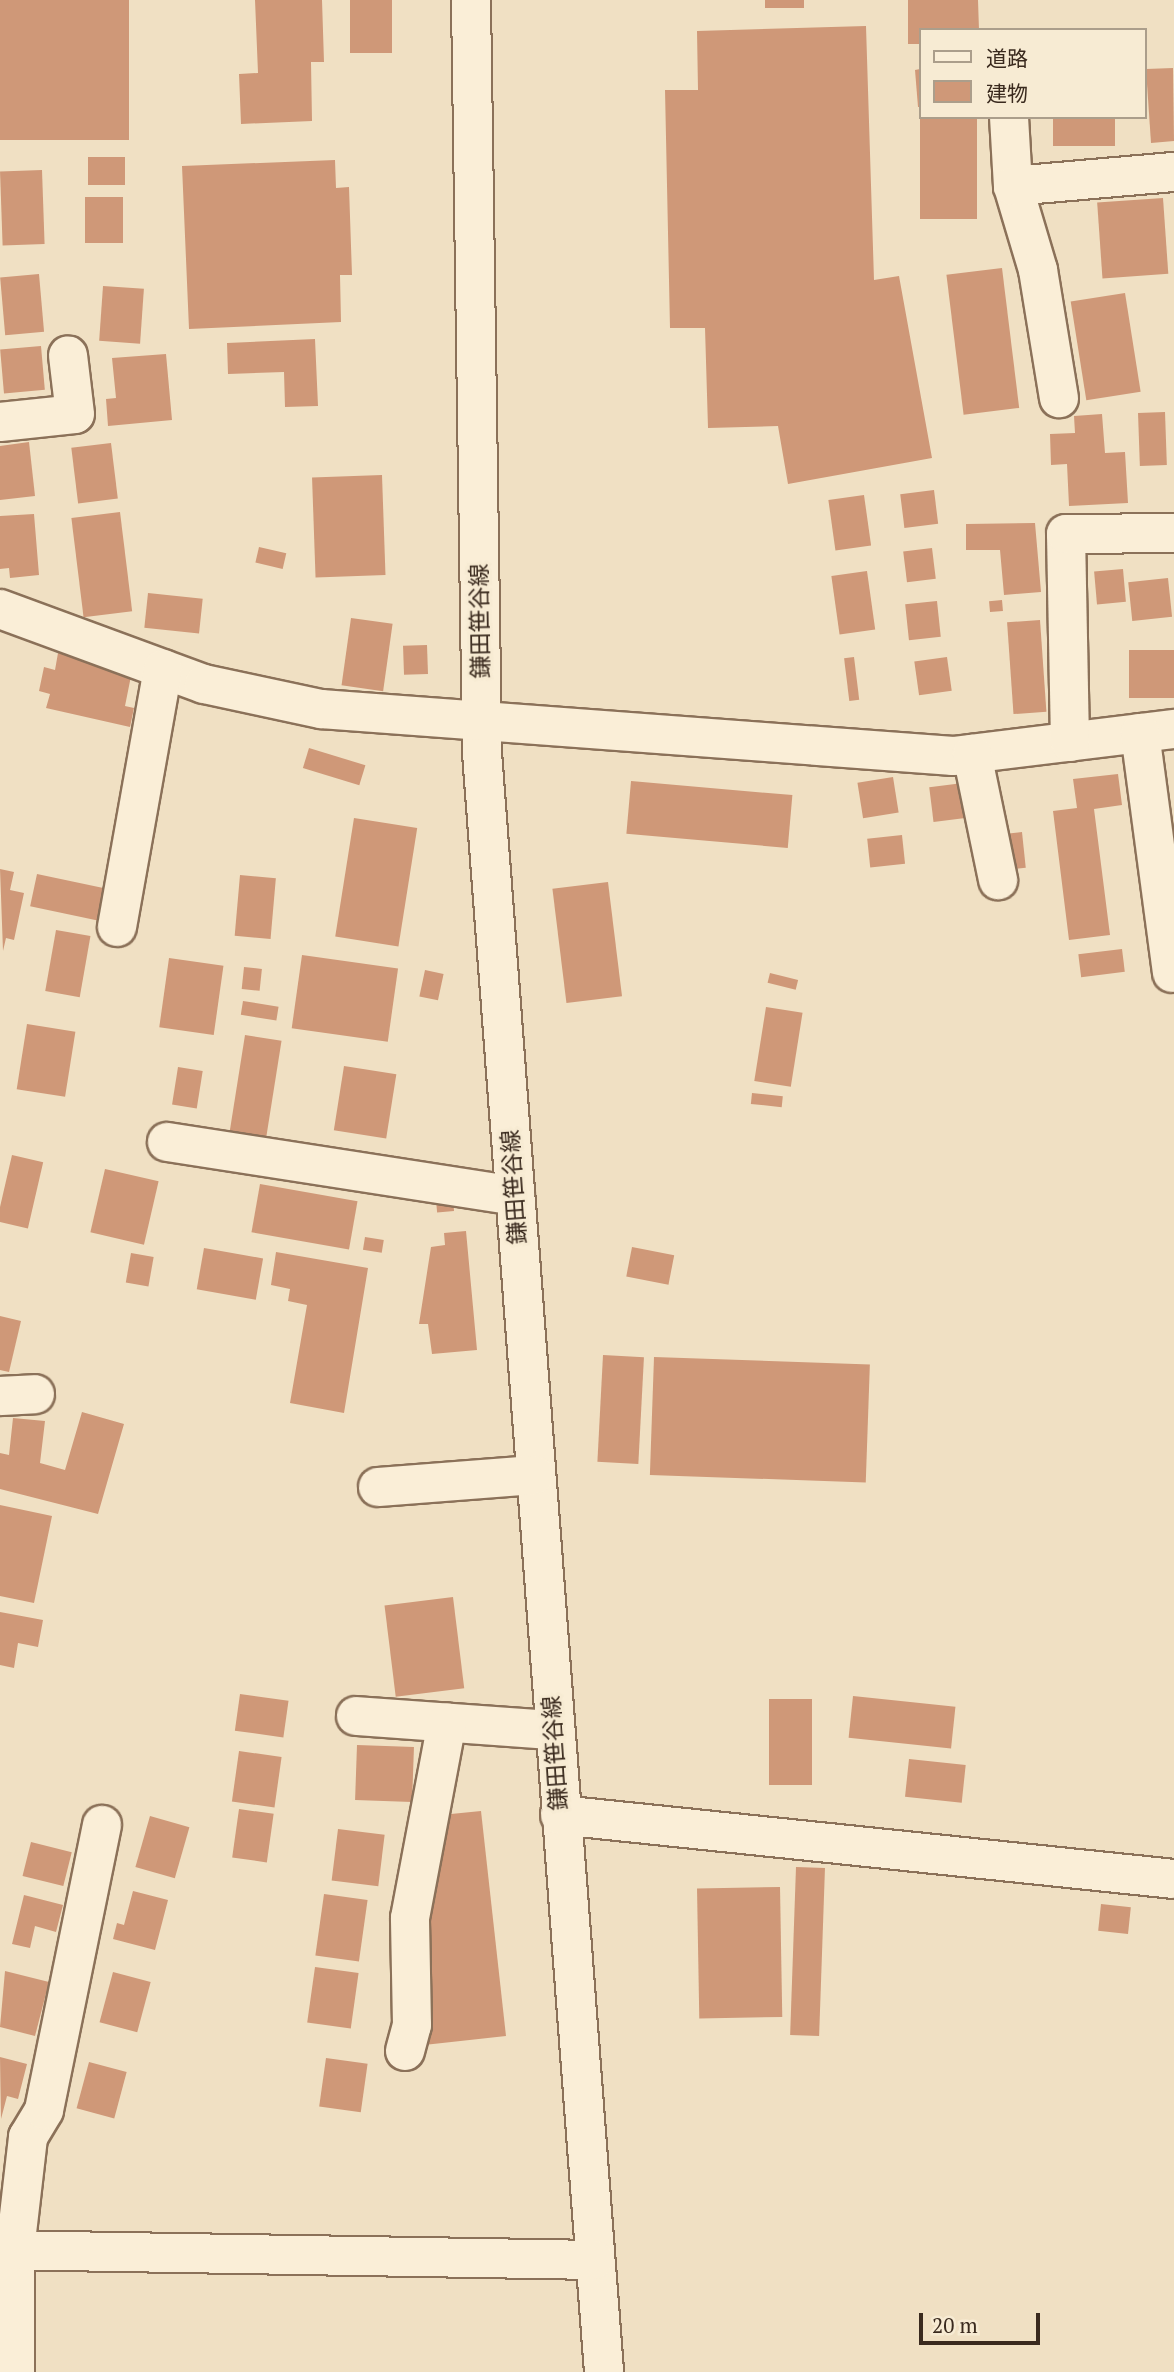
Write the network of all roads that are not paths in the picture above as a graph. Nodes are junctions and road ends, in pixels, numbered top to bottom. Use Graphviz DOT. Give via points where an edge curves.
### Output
graph roads {
  1 [pos="471,0"];
  2 [pos="1009,119"];
  3 [pos="1174,173"];
  4 [pos="1013,186"];
  5 [pos="68,355"];
  6 [pos="1059,398"];
  7 [pos="0,422"];
  8 [pos="1174,533"];
  9 [pos="0,609"];
  10 [pos="163,669"];
  11 [pos="482,722"];
  12 [pos="1157,731"];
  13 [pos="1070,742"];
  14 [pos="972,754"];
  15 [pos="999,880"];
  16 [pos="117,927"];
  17 [pos="1172,973"];
  18 [pos="167,1142"];
  19 [pos="515,1196"];
  20 [pos="535,1475"];
  21 [pos="378,1487"];
  22 [pos="356,1716"];
  23 [pos="447,1722"];
  24 [pos="553,1730"];
  25 [pos="560,1815"];
  26 [pos="102,1825"];
  27 [pos="1174,1879"];
  28 [pos="405,2051"];
  29 [pos="7,2250"];
  30 [pos="594,2260"];
  31 [pos="15,2372"];
  32 [pos="604,2372"];
  1 -- 11 [label="street, 鎌田笹谷線"];
  2 -- 4 [label="street"];
  3 -- 4 [label="street"];
  4 -- 6 [label="street" via="1038,270"];
  5 -- 7 [label="street" via="75,414"];
  8 -- 13 [label="street" via="1066,534"];
  9 -- 10 [label="street"];
  10 -- 11 [label="street" via="321,709"];
  10 -- 16 [label="street"];
  11 -- 14 [label="street"];
  11 -- 19 [label="street, 鎌田笹谷線"];
  12 -- 13 [label="street"];
  12 -- 17 [label="street"];
  13 -- 14 [label="street"];
  14 -- 15 [label="street"];
  18 -- 19 [label="street"];
  19 -- 20 [label="street, 鎌田笹谷線"];
  20 -- 21 [label="street"];
  20 -- 24 [label="street, 鎌田笹谷線"];
  22 -- 23 [label="street"];
  23 -- 24 [label="street"];
  23 -- 28 [label="street" via="410,1918 412,2025"];
  24 -- 25 [label="street, 鎌田笹谷線"];
  25 -- 27 [label="street"];
  25 -- 30 [label="street, 鎌田笹谷線"];
  26 -- 29 [label="street" via="44,2110 28,2137"];
  29 -- 30 [label="street"];
  29 -- 31 [label="street"];
  30 -- 32 [label="street, 鎌田笹谷線"];
}
